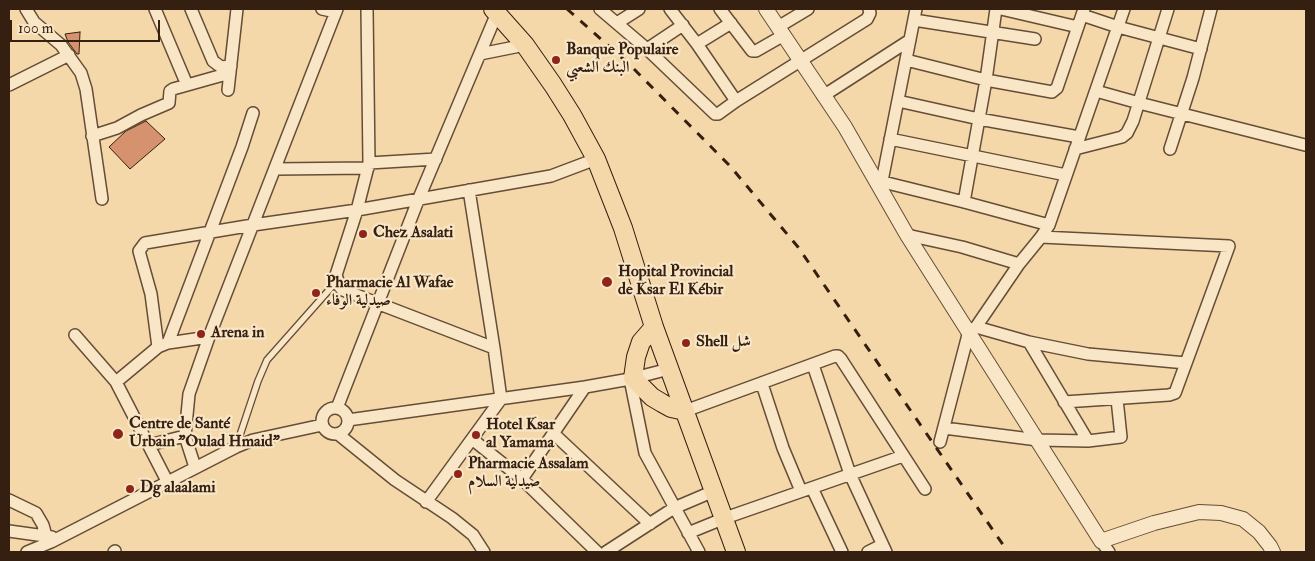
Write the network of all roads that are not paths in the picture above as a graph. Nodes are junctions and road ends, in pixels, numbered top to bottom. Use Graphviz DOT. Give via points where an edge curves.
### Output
graph roads {
  1 [pos="26,9"];
  2 [pos="155,9"];
  3 [pos="191,9"];
  4 [pos="237,9"];
  5 [pos="322,9"];
  6 [pos="367,9"];
  7 [pos="600,9"];
  8 [pos="638,9"];
  9 [pos="670,9"];
  10 [pos="720,9"];
  11 [pos="766,9"];
  12 [pos="808,9"];
  13 [pos="869,9"];
  14 [pos="996,9"];
  15 [pos="1002,9"];
  16 [pos="1124,9"];
  17 [pos="1168,9"];
  18 [pos="1211,9"];
  19 [pos="336,10"];
  20 [pos="495,11"];
  21 [pos="1083,12"];
  22 [pos="915,14"];
  23 [pos="731,23"];
  24 [pos="617,24"];
  25 [pos="683,25"];
  26 [pos="1078,27"];
  27 [pos="1118,28"];
  28 [pos="781,31"];
  29 [pos="994,33"];
  30 [pos="1158,38"];
  31 [pos="1035,39"];
  32 [pos="910,40"];
  33 [pos="697,44"];
  34 [pos="524,45"];
  35 [pos="1201,48"];
  36 [pos="647,50"];
  37 [pos="480,54"];
  38 [pos="69,55"];
  39 [pos="906,60"];
  40 [pos="801,62"];
  41 [pos="230,70"];
  42 [pos="986,80"];
  43 [pos="9,85"];
  44 [pos="186,86"];
  45 [pos="228,90"];
  46 [pos="1096,90"];
  47 [pos="823,96"];
  48 [pos="736,101"];
  49 [pos="898,101"];
  50 [pos="1138,103"];
  51 [pos="253,113"];
  52 [pos="1181,114"];
  53 [pos="979,119"];
  54 [pos="92,136"];
  55 [pos="1079,137"];
  56 [pos="890,140"];
  57 [pos="1305,145"];
  58 [pos="1075,149"];
  59 [pos="1170,149"];
  60 [pos="972,156"];
  61 [pos="436,159"];
  62 [pos="596,159"];
  63 [pos="368,166"];
  64 [pos="275,169"];
  65 [pos="1066,175"];
  66 [pos="879,181"];
  67 [pos="469,190"];
  68 [pos="102,198"];
  69 [pos="419,198"];
  70 [pos="964,202"];
  71 [pos="357,210"];
  72 [pos="253,225"];
  73 [pos="1049,225"];
  74 [pos="210,232"];
  75 [pos="907,235"];
  76 [pos="1041,237"];
  77 [pos="1019,264"];
  78 [pos="337,281"];
  79 [pos="379,305"];
  80 [pos="654,327"];
  81 [pos="973,329"];
  82 [pos="75,334"];
  83 [pos="209,337"];
  84 [pos="1029,342"];
  85 [pos="162,345"];
  86 [pos="494,348"];
  87 [pos="1186,363"];
  88 [pos="813,365"];
  89 [pos="669,369"];
  90 [pos="632,378"];
  91 [pos="116,382"];
  92 [pos="762,384"];
  93 [pos="585,387"];
  94 [pos="501,399"];
  95 [pos="1117,399"];
  96 [pos="1064,402"];
  97 [pos="337,408"];
  98 [pos="685,411"];
  99 [pos="348,420"];
  100 [pos="322,425"];
  101 [pos="944,428"];
  102 [pos="553,433"];
  103 [pos="338,434"];
  104 [pos="184,436"];
  105 [pos="472,439"];
  106 [pos="1038,440"];
  107 [pos="1088,441"];
  108 [pos="940,442"];
  109 [pos="149,445"];
  110 [pos="236,447"];
  111 [pos="903,456"];
  112 [pos="195,467"];
  113 [pos="850,474"];
  114 [pos="522,479"];
  115 [pos="167,481"];
  116 [pos="812,488"];
  117 [pos="925,489"];
  118 [pos="714,491"];
  119 [pos="801,491"];
  120 [pos="9,500"];
  121 [pos="426,502"];
  122 [pos="674,508"];
  123 [pos="724,518"];
  124 [pos="650,524"];
  125 [pos="9,531"];
  126 [pos="688,533"];
  127 [pos="46,536"];
  128 [pos="58,538"];
  129 [pos="1105,547"];
  130 [pos="884,549"];
  131 [pos="27,552"];
  132 [pos="484,552"];
  133 [pos="597,552"];
  134 [pos="606,552"];
  135 [pos="700,552"];
  136 [pos="736,552"];
  137 [pos="842,552"];
  138 [pos="868,552"];
  139 [pos="1272,552"];
  1 -- 38 [label="street" via="34,22"];
  2 -- 44 [label="street"];
  3 -- 41 [label="street" via="213,61"];
  4 -- 41 [label="street"];
  5 -- 19 [label="street"];
  6 -- 63 [label="street"];
  7 -- 24 [label="street"];
  8 -- 24 [label="street"];
  9 -- 25 [label="street"];
  10 -- 23 [label="street"];
  11 -- 28 [label="street"];
  12 -- 28 [label="street"];
  13 -- 40 [label="street" via="868,19"];
  14 -- 29 [label="street"];
  15 -- 26 [label="street"];
  16 -- 27 [label="street"];
  17 -- 30 [label="street"];
  18 -- 35 [label="street"];
  19 -- 64 [label="street"];
  20 -- 34 [label="main road"];
  20 -- 37 [label="street"];
  21 -- 26 [label="street"];
  21 -- 27 [label="street"];
  22 -- 29 [label="street"];
  22 -- 32 [label="street"];
  23 -- 28 [label="street" via="752,51"];
  23 -- 33 [label="street"];
  24 -- 36 [label="street"];
  25 -- 33 [label="street"];
  25 -- 36 [label="street"];
  26 -- 42 [label="street" via="1055,91"];
  27 -- 30 [label="street"];
  27 -- 46 [label="street"];
  28 -- 40 [label="street"];
  29 -- 31 [label="street"];
  29 -- 42 [label="street"];
  30 -- 35 [label="street"];
  30 -- 50 [label="street"];
  32 -- 39 [label="street"];
  32 -- 47 [label="street"];
  33 -- 48 [label="street"];
  34 -- 37 [label="street"];
  34 -- 62 [label="main road" via="572,115"];
  35 -- 52 [label="street"];
  36 -- 48 [label="street" via="715,114"];
  37 -- 61 [label="street"];
  38 -- 43 [label="street"];
  38 -- 54 [label="street" via="81,72 86,89"];
  39 -- 42 [label="street"];
  39 -- 49 [label="street"];
  40 -- 47 [label="street"];
  40 -- 48 [label="street"];
  41 -- 44 [label="street"];
  41 -- 45 [label="street"];
  42 -- 53 [label="street"];
  44 -- 54 [label="street" via="170,91 169,103"];
  46 -- 50 [label="street"];
  46 -- 55 [label="street"];
  47 -- 66 [label="street"];
  49 -- 53 [label="street"];
  49 -- 56 [label="street"];
  50 -- 52 [label="street"];
  50 -- 58 [label="street" via="1127,133 1122,137"];
  51 -- 74 [label="street"];
  52 -- 57 [label="street"];
  52 -- 59 [label="street"];
  53 -- 55 [label="street"];
  53 -- 60 [label="street"];
  54 -- 68 [label="street"];
  55 -- 58 [label="street"];
  56 -- 60 [label="street"];
  56 -- 66 [label="street"];
  58 -- 65 [label="street"];
  60 -- 65 [label="street"];
  60 -- 70 [label="street"];
  61 -- 63 [label="street"];
  61 -- 69 [label="street"];
  62 -- 67 [label="street" via="558,174"];
  62 -- 80 [label="main road" via="623,228"];
  63 -- 64 [label="street"];
  63 -- 71 [label="street"];
  64 -- 72 [label="street"];
  65 -- 73 [label="street"];
  66 -- 70 [label="street"];
  66 -- 75 [label="street"];
  67 -- 69 [label="street"];
  67 -- 86 [label="street"];
  69 -- 71 [label="street"];
  69 -- 79 [label="street"];
  70 -- 73 [label="street"];
  71 -- 72 [label="street"];
  71 -- 78 [label="street" via="336,275"];
  72 -- 74 [label="street"];
  72 -- 83 [label="street"];
  73 -- 76 [label="street"];
  74 -- 85 [label="street"];
  74 -- 85 [label="street" via="145,243 140,248"];
  75 -- 77 [label="street"];
  75 -- 81 [label="street"];
  76 -- 77 [label="street"];
  76 -- 87 [label="street" via="1229,246"];
  77 -- 81 [label="street"];
  78 -- 79 [label="street" via="343,290"];
  78 -- 110 [label="lane" via="267,360"];
  79 -- 86 [label="street"];
  79 -- 97 [label="street"];
  80 -- 89 [label="main road"];
  80 -- 90 [label="main road" via="641,342"];
  81 -- 84 [label="street"];
  81 -- 101 [label="street"];
  81 -- 106 [label="street"];
  82 -- 91 [label="street"];
  83 -- 85 [label="street"];
  83 -- 104 [label="street" via="189,394"];
  84 -- 87 [label="street" via="1088,354"];
  84 -- 96 [label="street"];
  85 -- 91 [label="street"];
  86 -- 94 [label="street"];
  87 -- 95 [label="street" via="1172,394"];
  88 -- 92 [label="street"];
  88 -- 111 [label="street" via="836,356 841,359"];
  88 -- 113 [label="street"];
  89 -- 90 [label="street"];
  89 -- 98 [label="main road"];
  90 -- 93 [label="street"];
  90 -- 98 [label="main road" via="657,400"];
  90 -- 122 [label="street" via="645,453"];
  91 -- 109 [label="street"];
  92 -- 98 [label="street"];
  92 -- 119 [label="street"];
  93 -- 94 [label="street"];
  93 -- 102 [label="street"];
  94 -- 99 [label="street"];
  94 -- 105 [label="street"];
  95 -- 96 [label="street"];
  95 -- 107 [label="street" via="1121,437"];
  96 -- 107 [label="street"];
  97 -- 99 [label="street" via="343,410"];
  97 -- 100 [label="street" via="325,412"];
  98 -- 118 [label="main road"];
  99 -- 103 [label="street" via="346,429"];
  100 -- 103 [label="street" via="328,433"];
  100 -- 110 [label="street" via="253,440"];
  101 -- 106 [label="street"];
  101 -- 108 [label="street"];
  102 -- 114 [label="street"];
  102 -- 124 [label="street"];
  103 -- 121 [label="street"];
  104 -- 109 [label="street"];
  104 -- 112 [label="street"];
  105 -- 114 [label="street"];
  105 -- 121 [label="street"];
  106 -- 107 [label="street"];
  106 -- 129 [label="street"];
  109 -- 115 [label="street"];
  110 -- 112 [label="street"];
  111 -- 113 [label="street"];
  111 -- 117 [label="street"];
  112 -- 115 [label="street"];
  113 -- 116 [label="street"];
  113 -- 130 [label="street"];
  114 -- 133 [label="street"];
  115 -- 128 [label="street"];
  116 -- 119 [label="street"];
  116 -- 137 [label="street"];
  118 -- 122 [label="street"];
  118 -- 123 [label="main road"];
  119 -- 123 [label="street"];
  120 -- 127 [label="street" via="36,513 44,525"];
  121 -- 132 [label="street" via="473,535"];
  122 -- 124 [label="street"];
  122 -- 126 [label="street"];
  123 -- 126 [label="street"];
  123 -- 136 [label="main road"];
  124 -- 134 [label="street"];
  125 -- 127 [label="street"];
  126 -- 135 [label="street"];
  127 -- 128 [label="street"];
  128 -- 131 [label="street"];
  129 -- 139 [label="street" via="1154,523 1199,512 1243,519 1259,532"];
  130 -- 138 [label="street"];
}
